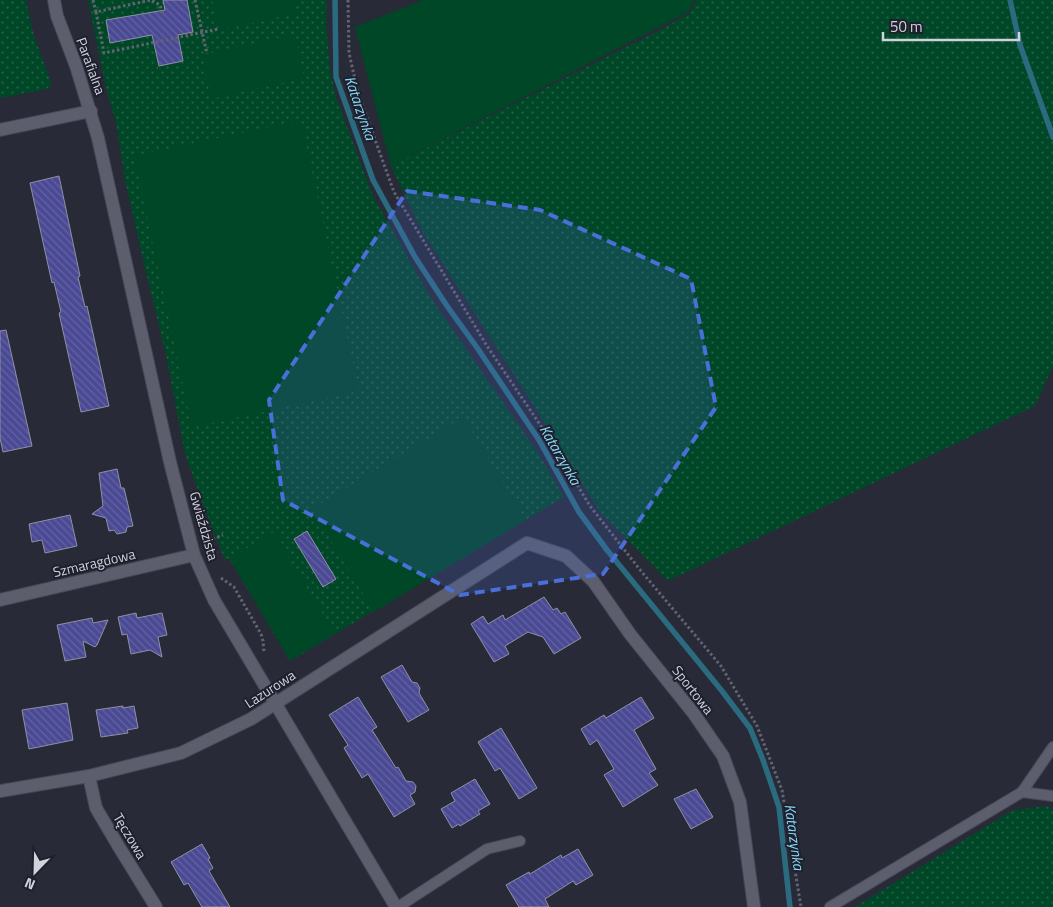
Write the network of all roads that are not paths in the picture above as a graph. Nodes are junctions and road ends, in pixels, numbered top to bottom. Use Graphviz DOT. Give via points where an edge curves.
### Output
graph roads {
  1 [pos="54,0"];
  2 [pos="91,111"];
  3 [pos="0,130"];
  4 [pos="527,543"];
  5 [pos="194,555"];
  6 [pos="0,600"];
  7 [pos="275,703"];
  8 [pos="1053,747"];
  9 [pos="89,776"];
  10 [pos="0,791"];
  11 [pos="1022,792"];
  12 [pos="1053,796"];
  13 [pos="520,841"];
  14 [pos="156,907"];
  15 [pos="397,907"];
  16 [pos="754,907"];
  17 [pos="830,907"];
  1 -- 2 [label="street, Parafialna"];
  2 -- 3 [label="street, Parafialna"];
  2 -- 5 [label="street, Gwiaździsta"];
  4 -- 7 [label="street, Lazurowa"];
  4 -- 16 [label="street, Sportowa" via="566,556 593,581 722,756 740,802"];
  5 -- 6 [label="street, Szmaragdowa"];
  5 -- 7 [label="street, Gwiaździsta" via="214,600"];
  7 -- 9 [label="street, Lazurowa" via="251,719 181,753"];
  7 -- 15 [label="street, Gwiaździsta"];
  8 -- 11 [label="lane"];
  9 -- 10 [label="street, Lazurowa"];
  9 -- 14 [label="street, Tęczowa" via="96,808"];
  11 -- 12 [label="lane"];
  11 -- 17 [label="lane"];
  13 -- 15 [label="lane" via="487,849"];
}
